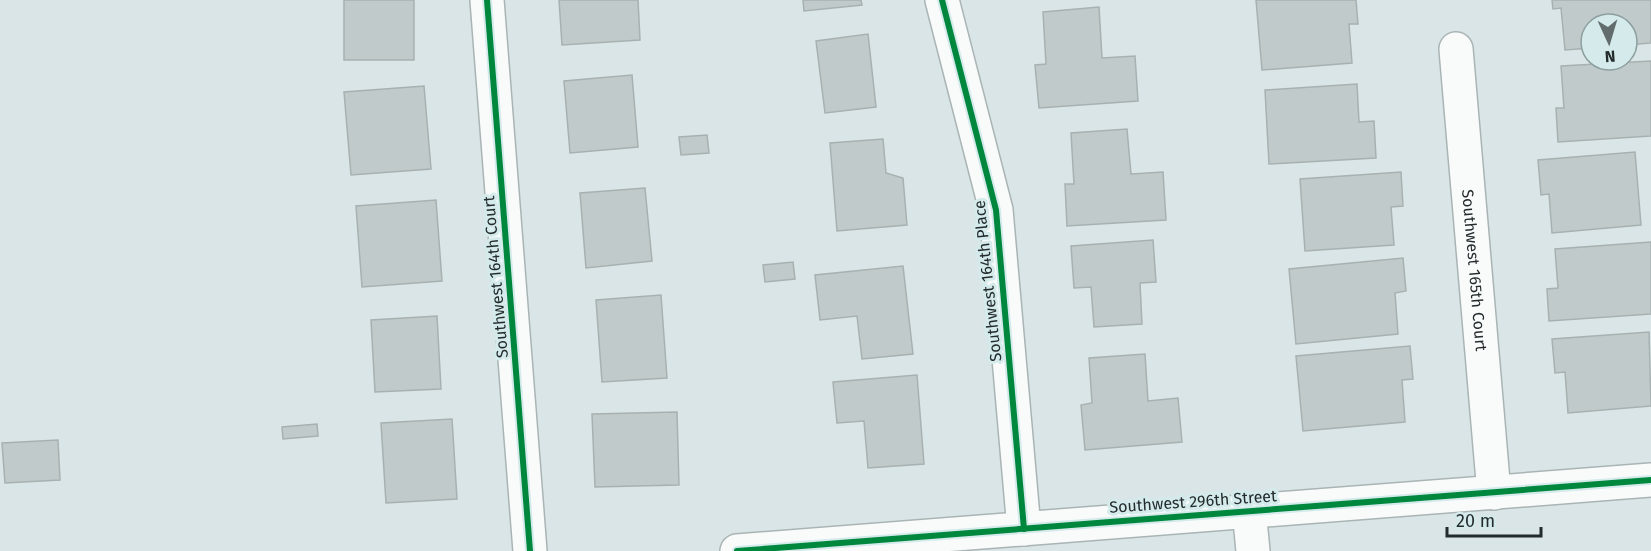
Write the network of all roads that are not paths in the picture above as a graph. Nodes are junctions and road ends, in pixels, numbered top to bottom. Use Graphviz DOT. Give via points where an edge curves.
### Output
graph roads {
  1 [pos="487,0"];
  2 [pos="942,0"];
  3 [pos="1456,49"];
  4 [pos="1651,480"];
  5 [pos="1494,493"];
  6 [pos="1249,510"];
  7 [pos="1024,529"];
  8 [pos="530,551"];
  9 [pos="737,551"];
  10 [pos="1253,551"];
  1 -- 8 [label="street, Southwest 164th Court"];
  2 -- 7 [label="street, Southwest 164th Place" via="996,210"];
  3 -- 5 [label="street, Southwest 165th Court"];
  4 -- 5 [label="street, Southwest 296th Street"];
  5 -- 6 [label="street, Southwest 296th Street"];
  6 -- 7 [label="street, Southwest 296th Street"];
  6 -- 10 [label="street"];
  7 -- 9 [label="street, Southwest 296th Street"];
}
